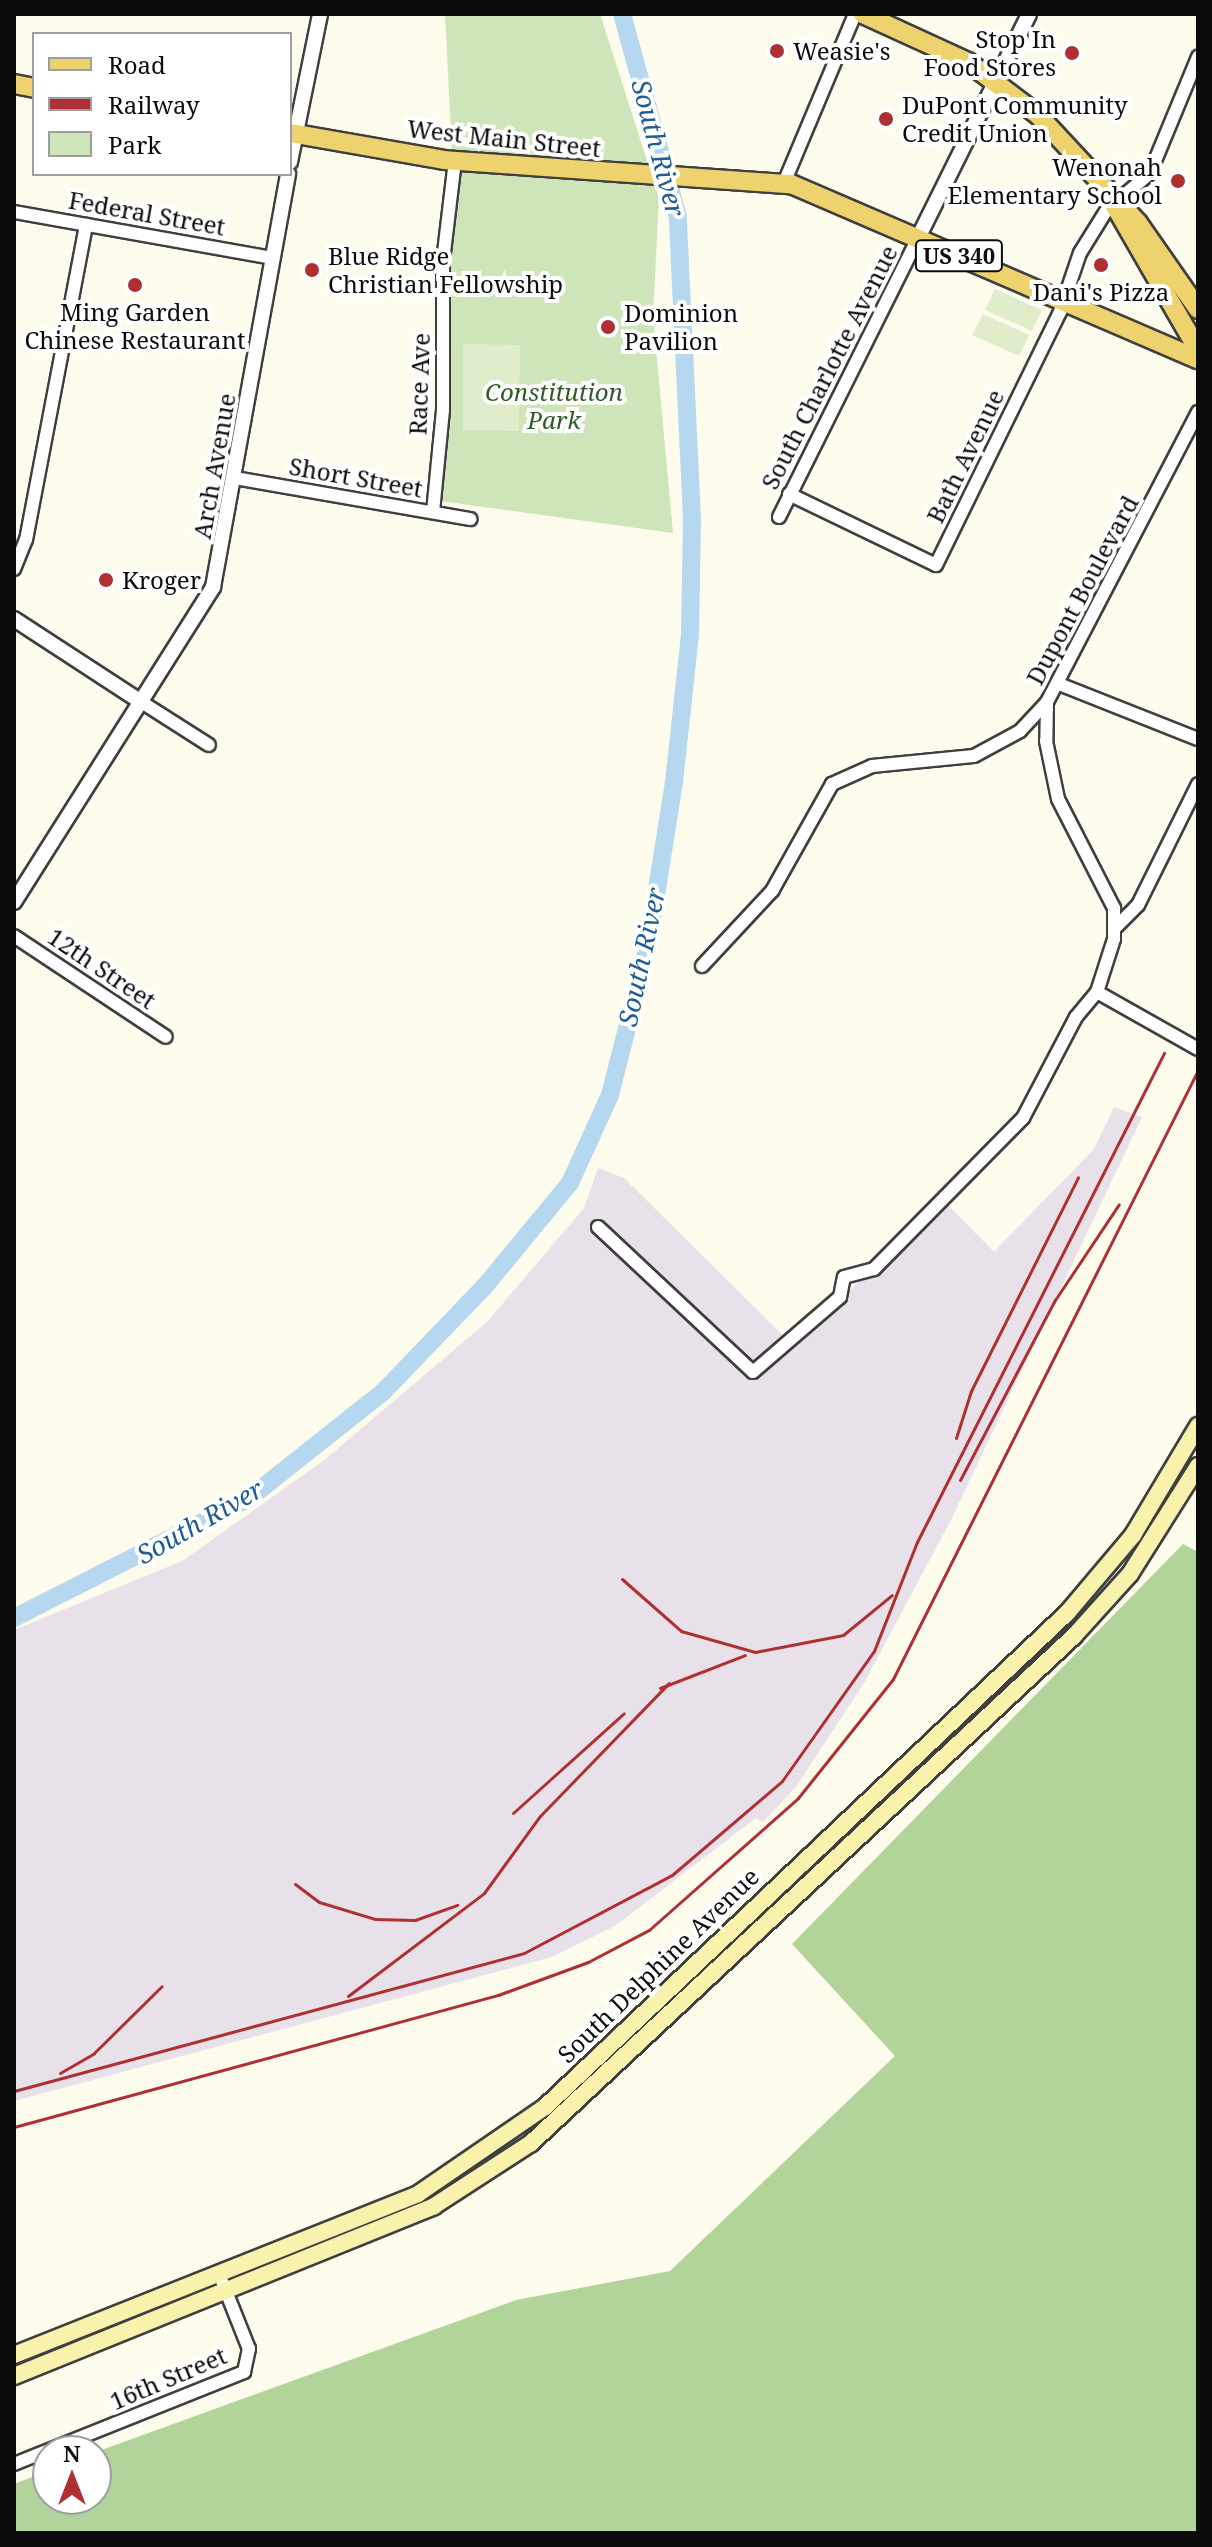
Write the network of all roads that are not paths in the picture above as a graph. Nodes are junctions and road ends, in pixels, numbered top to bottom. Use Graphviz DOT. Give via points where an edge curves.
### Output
graph roads {
  1 [pos="320,14"];
  2 [pos="855,14"];
  3 [pos="863,14"];
  4 [pos="1029,14"];
  5 [pos="1198,57"];
  6 [pos="1198,67"];
  7 [pos="996,80"];
  8 [pos="293,134"];
  9 [pos="455,161"];
  10 [pos="288,176"];
  11 [pos="784,183"];
  12 [pos="1114,203"];
  13 [pos="14,212"];
  14 [pos="86,225"];
  15 [pos="918,238"];
  16 [pos="273,258"];
  17 [pos="1062,301"];
  18 [pos="1198,309"];
  19 [pos="1198,350"];
  20 [pos="1198,359"];
  21 [pos="1198,412"];
  22 [pos="235,478"];
  23 [pos="789,494"];
  24 [pos="433,512"];
  25 [pos="779,517"];
  26 [pos="470,519"];
  27 [pos="14,569"];
  28 [pos="14,619"];
  29 [pos="1059,684"];
  30 [pos="1047,702"];
  31 [pos="143,703"];
  32 [pos="1198,739"];
  33 [pos="209,745"];
  34 [pos="1198,784"];
  35 [pos="14,902"];
  36 [pos="1116,927"];
  37 [pos="14,936"];
  38 [pos="702,966"];
  39 [pos="1097,992"];
  40 [pos="166,1037"];
  41 [pos="1198,1049"];
  42 [pos="598,1227"];
  43 [pos="1198,1426"];
  44 [pos="1198,1466"];
  45 [pos="220,2276"];
  46 [pos="228,2292"];
  47 [pos="14,2355"];
  48 [pos="14,2376"];
  49 [pos="14,2464"];
  1 -- 8 [label="street"];
  2 -- 11 [label="street"];
  3 -- 7 [label="main road" via="924,36"];
  4 -- 7 [label="street"];
  5 -- 6 [label="street, Bath Avenue"];
  6 -- 12 [label="street, Bath Avenue" via="1150,173"];
  7 -- 12 [label="main road" via="1058,134"];
  7 -- 15 [label="street"];
  8 -- 9 [label="main road, West Main Street / US 340"];
  9 -- 11 [label="main road, West Main Street / US 340"];
  9 -- 24 [label="street, Race Ave" via="443,261 443,410"];
  10 -- 16 [label="street, Arch Avenue"];
  11 -- 15 [label="main road, US 340"];
  12 -- 17 [label="street, Bath Avenue" via="1087,239"];
  12 -- 18 [label="main road" via="1138,223"];
  12 -- 19 [label="main road"];
  13 -- 14 [label="street, Federal Street"];
  14 -- 16 [label="street, Federal Street"];
  14 -- 27 [label="street" via="26,540"];
  15 -- 17 [label="main road, US 340"];
  15 -- 23 [label="street, South Charlotte Avenue"];
  16 -- 22 [label="street, Arch Avenue"];
  17 -- 20 [label="main road, US 340"];
  17 -- 23 [label="street, Bath Avenue" via="936,565"];
  21 -- 29 [label="street, Dupont Boulevard"];
  22 -- 24 [label="street, Short Street"];
  22 -- 31 [label="street, Arch Avenue" via="213,587"];
  23 -- 25 [label="street, South Charlotte Avenue"];
  24 -- 26 [label="street, Short Street"];
  28 -- 31 [label="street"];
  29 -- 30 [label="street, Dupont Boulevard"];
  29 -- 32 [label="street"];
  30 -- 36 [label="street, Dupont Boulevard" via="1051,778 1108,889"];
  30 -- 38 [label="street" via="1020,731 974,756 872,766 832,784 772,891"];
  31 -- 33 [label="street"];
  31 -- 35 [label="street, Arch Avenue"];
  34 -- 36 [label="street" via="1138,905"];
  36 -- 39 [label="street"];
  37 -- 40 [label="street, 12th Street"];
  39 -- 41 [label="street"];
  39 -- 42 [label="street" via="1076,1017 1023,1118 874,1269 844,1277 840,1297 753,1372"];
  43 -- 45 [label="main road, South Delphine Avenue" via="1133,1535 1068,1612 545,2107 418,2194"];
  44 -- 46 [label="main road, South Delphine Avenue" via="1130,1574 1074,1636 531,2143 434,2206"];
  45 -- 46 [label="street, 16th Street"];
  45 -- 47 [label="main road, South Delphine Avenue"];
  46 -- 48 [label="main road, South Delphine Avenue"];
  46 -- 49 [label="street, 16th Street" via="249,2349 244,2372"];
}
